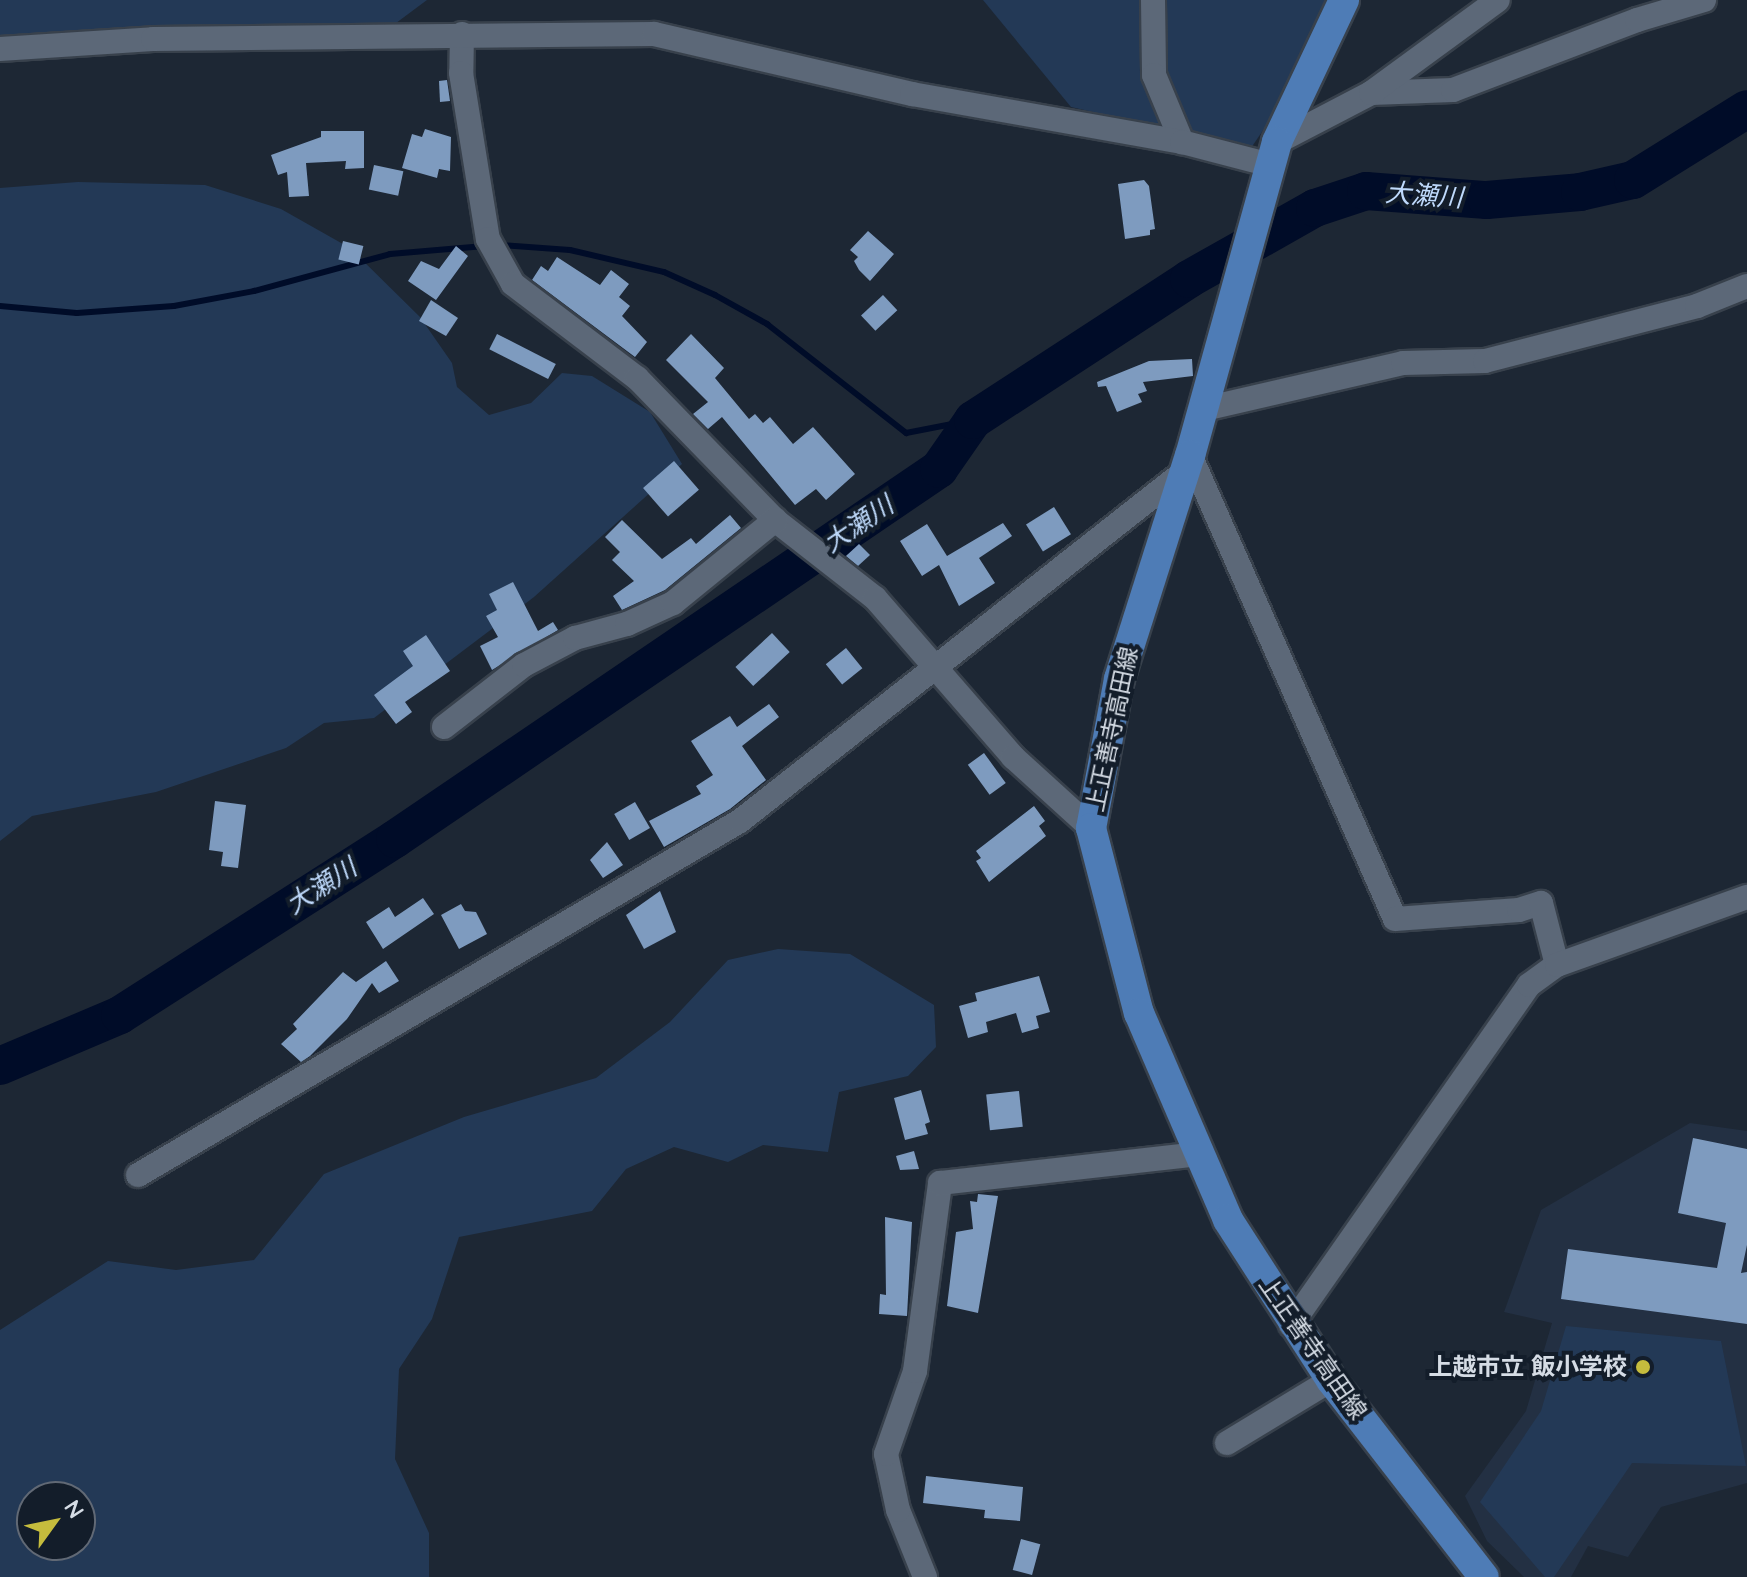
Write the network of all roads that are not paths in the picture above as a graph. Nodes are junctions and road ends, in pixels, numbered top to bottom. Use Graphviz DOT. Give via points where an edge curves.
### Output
graph roads {
  1 [pos="1153,0"];
  2 [pos="1344,0"];
  3 [pos="1498,0"];
  4 [pos="1704,0"];
  5 [pos="462,34"];
  6 [pos="0,49"];
  7 [pos="1371,93"];
  8 [pos="1182,142"];
  9 [pos="1274,154"];
  10 [pos="1747,286"];
  11 [pos="1204,409"];
  12 [pos="1188,463"];
  13 [pos="775,520"];
  14 [pos="933,665"];
  15 [pos="444,727"];
  16 [pos="1091,828"];
  17 [pos="1747,897"];
  18 [pos="1557,965"];
  19 [pos="1200,1154"];
  20 [pos="138,1175"];
  21 [pos="1291,1325"];
  22 [pos="1331,1380"];
  23 [pos="1227,1443"];
  24 [pos="925,1577"];
  25 [pos="1484,1577"];
  1 -- 8 [label="street" via="1154,75"];
  2 -- 9 [label="main road, 上正善寺高田線"];
  3 -- 7 [label="street"];
  4 -- 7 [label="street" via="1453,90"];
  5 -- 6 [label="street" via="139,40"];
  5 -- 8 [label="street" via="654,34 912,94"];
  5 -- 13 [label="street" via="461,73 488,239 513,284 637,378"];
  7 -- 9 [label="street"];
  8 -- 9 [label="street"];
  9 -- 11 [label="main road, 上正善寺高田線"];
  10 -- 11 [label="street" via="1697,306 1485,361 1403,363"];
  11 -- 12 [label="main road, 上正善寺高田線"];
  12 -- 14 [label="street"];
  12 -- 16 [label="main road, 上正善寺高田線" via="1119,679"];
  12 -- 18 [label="street" via="1395,919 1519,910 1541,903"];
  13 -- 14 [label="street" via="875,598"];
  13 -- 15 [label="street" via="673,603 627,624 575,638 524,665"];
  14 -- 16 [label="street" via="1013,757"];
  14 -- 20 [label="street" via="714,837"];
  16 -- 19 [label="main road, 上正善寺高田線" via="1139,1013"];
  17 -- 18 [label="street"];
  18 -- 21 [label="street" via="1529,985"];
  19 -- 21 [label="main road, 上正善寺高田線" via="1228,1220"];
  19 -- 24 [label="street" via="940,1183 915,1371 886,1454 898,1510"];
  21 -- 22 [label="main road, 上正善寺高田線"];
  22 -- 23 [label="street"];
  22 -- 25 [label="main road, 上正善寺高田線"];
}
